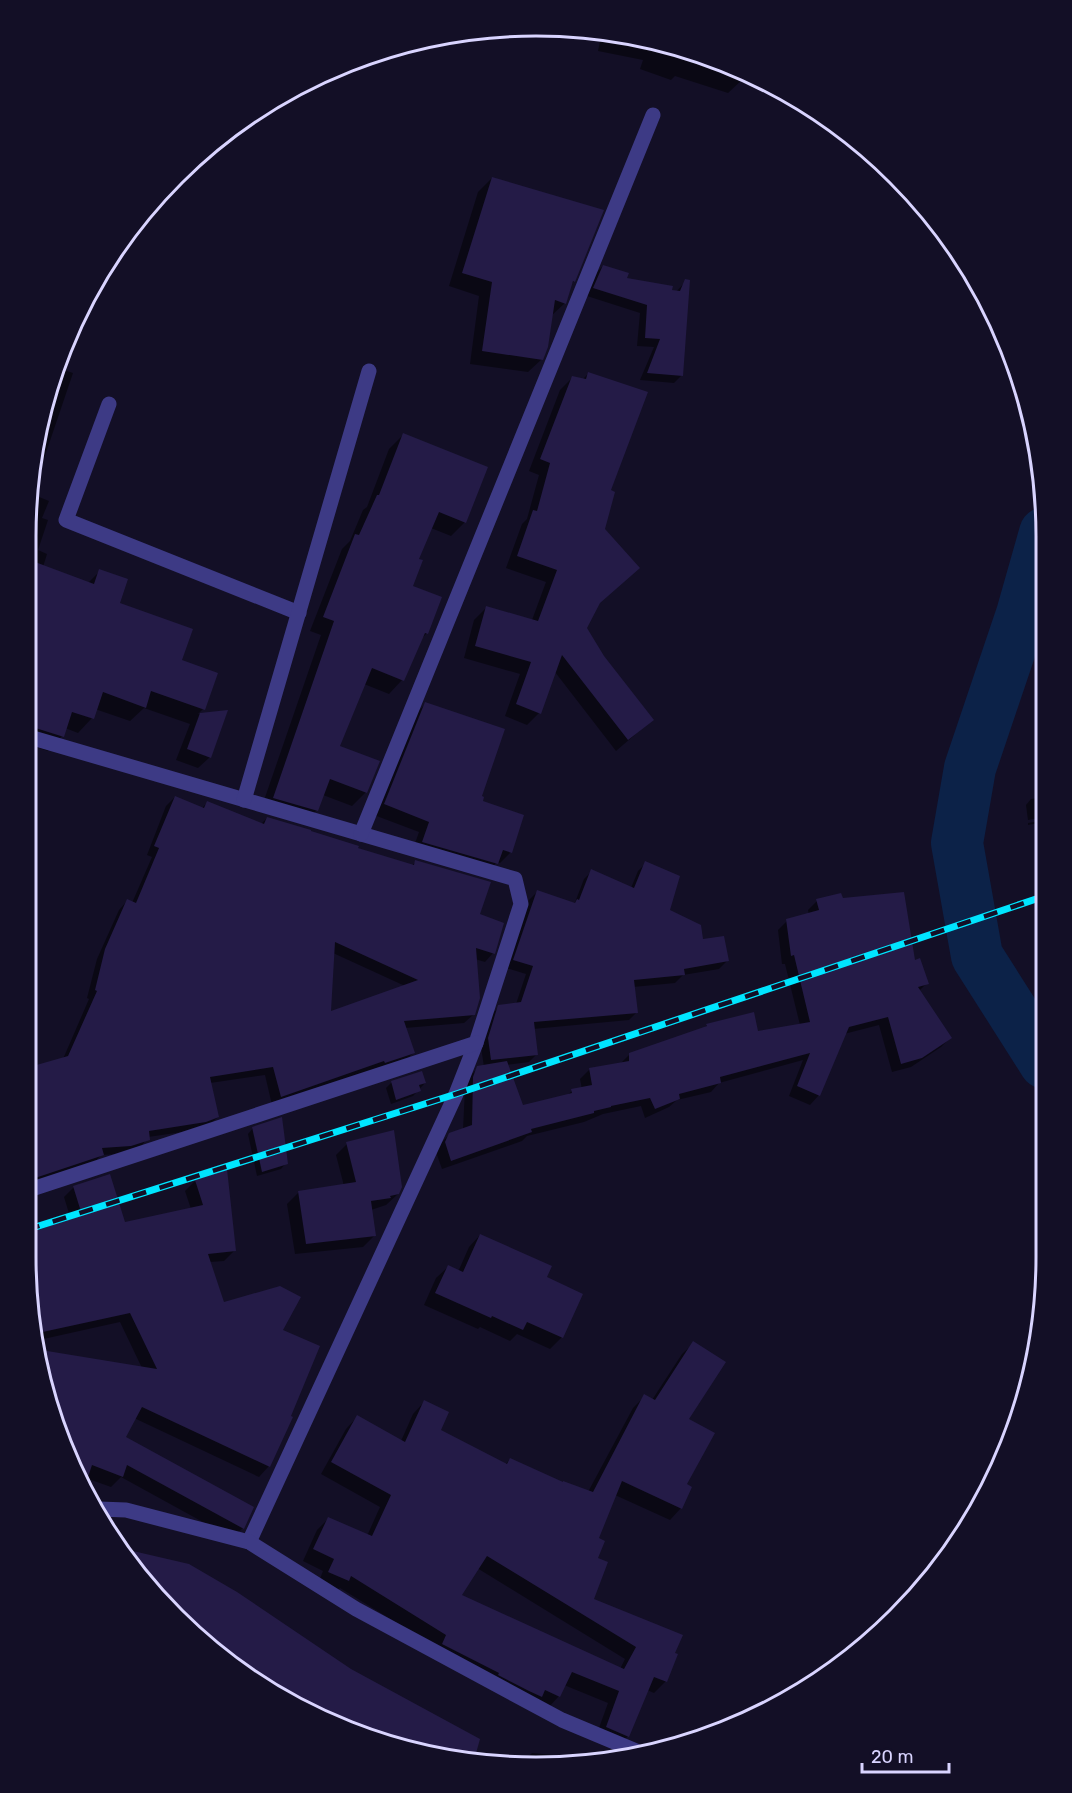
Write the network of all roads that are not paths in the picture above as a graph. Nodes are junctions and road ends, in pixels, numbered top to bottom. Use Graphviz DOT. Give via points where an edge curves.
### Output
graph roads {
  1 [pos="653,115"];
  2 [pos="369,371"];
  3 [pos="109,404"];
  4 [pos="299,613"];
  5 [pos="36,739"];
  6 [pos="244,800"];
  7 [pos="361,834"];
  8 [pos="476,1043"];
  9 [pos="36,1188"];
  10 [pos="104,1509"];
  11 [pos="249,1542"];
  12 [pos="629,1748"];
  1 -- 7 [label="street"];
  2 -- 4 [label="street"];
  3 -- 4 [label="street" via="66,520"];
  4 -- 6 [label="street"];
  5 -- 6 [label="street"];
  6 -- 7 [label="street"];
  7 -- 8 [label="street" via="515,879 521,904"];
  8 -- 9 [label="street"];
  8 -- 11 [label="street"];
  10 -- 11 [label="street" via="126,1510"];
  11 -- 12 [label="street" via="356,1610 562,1720"];
}
